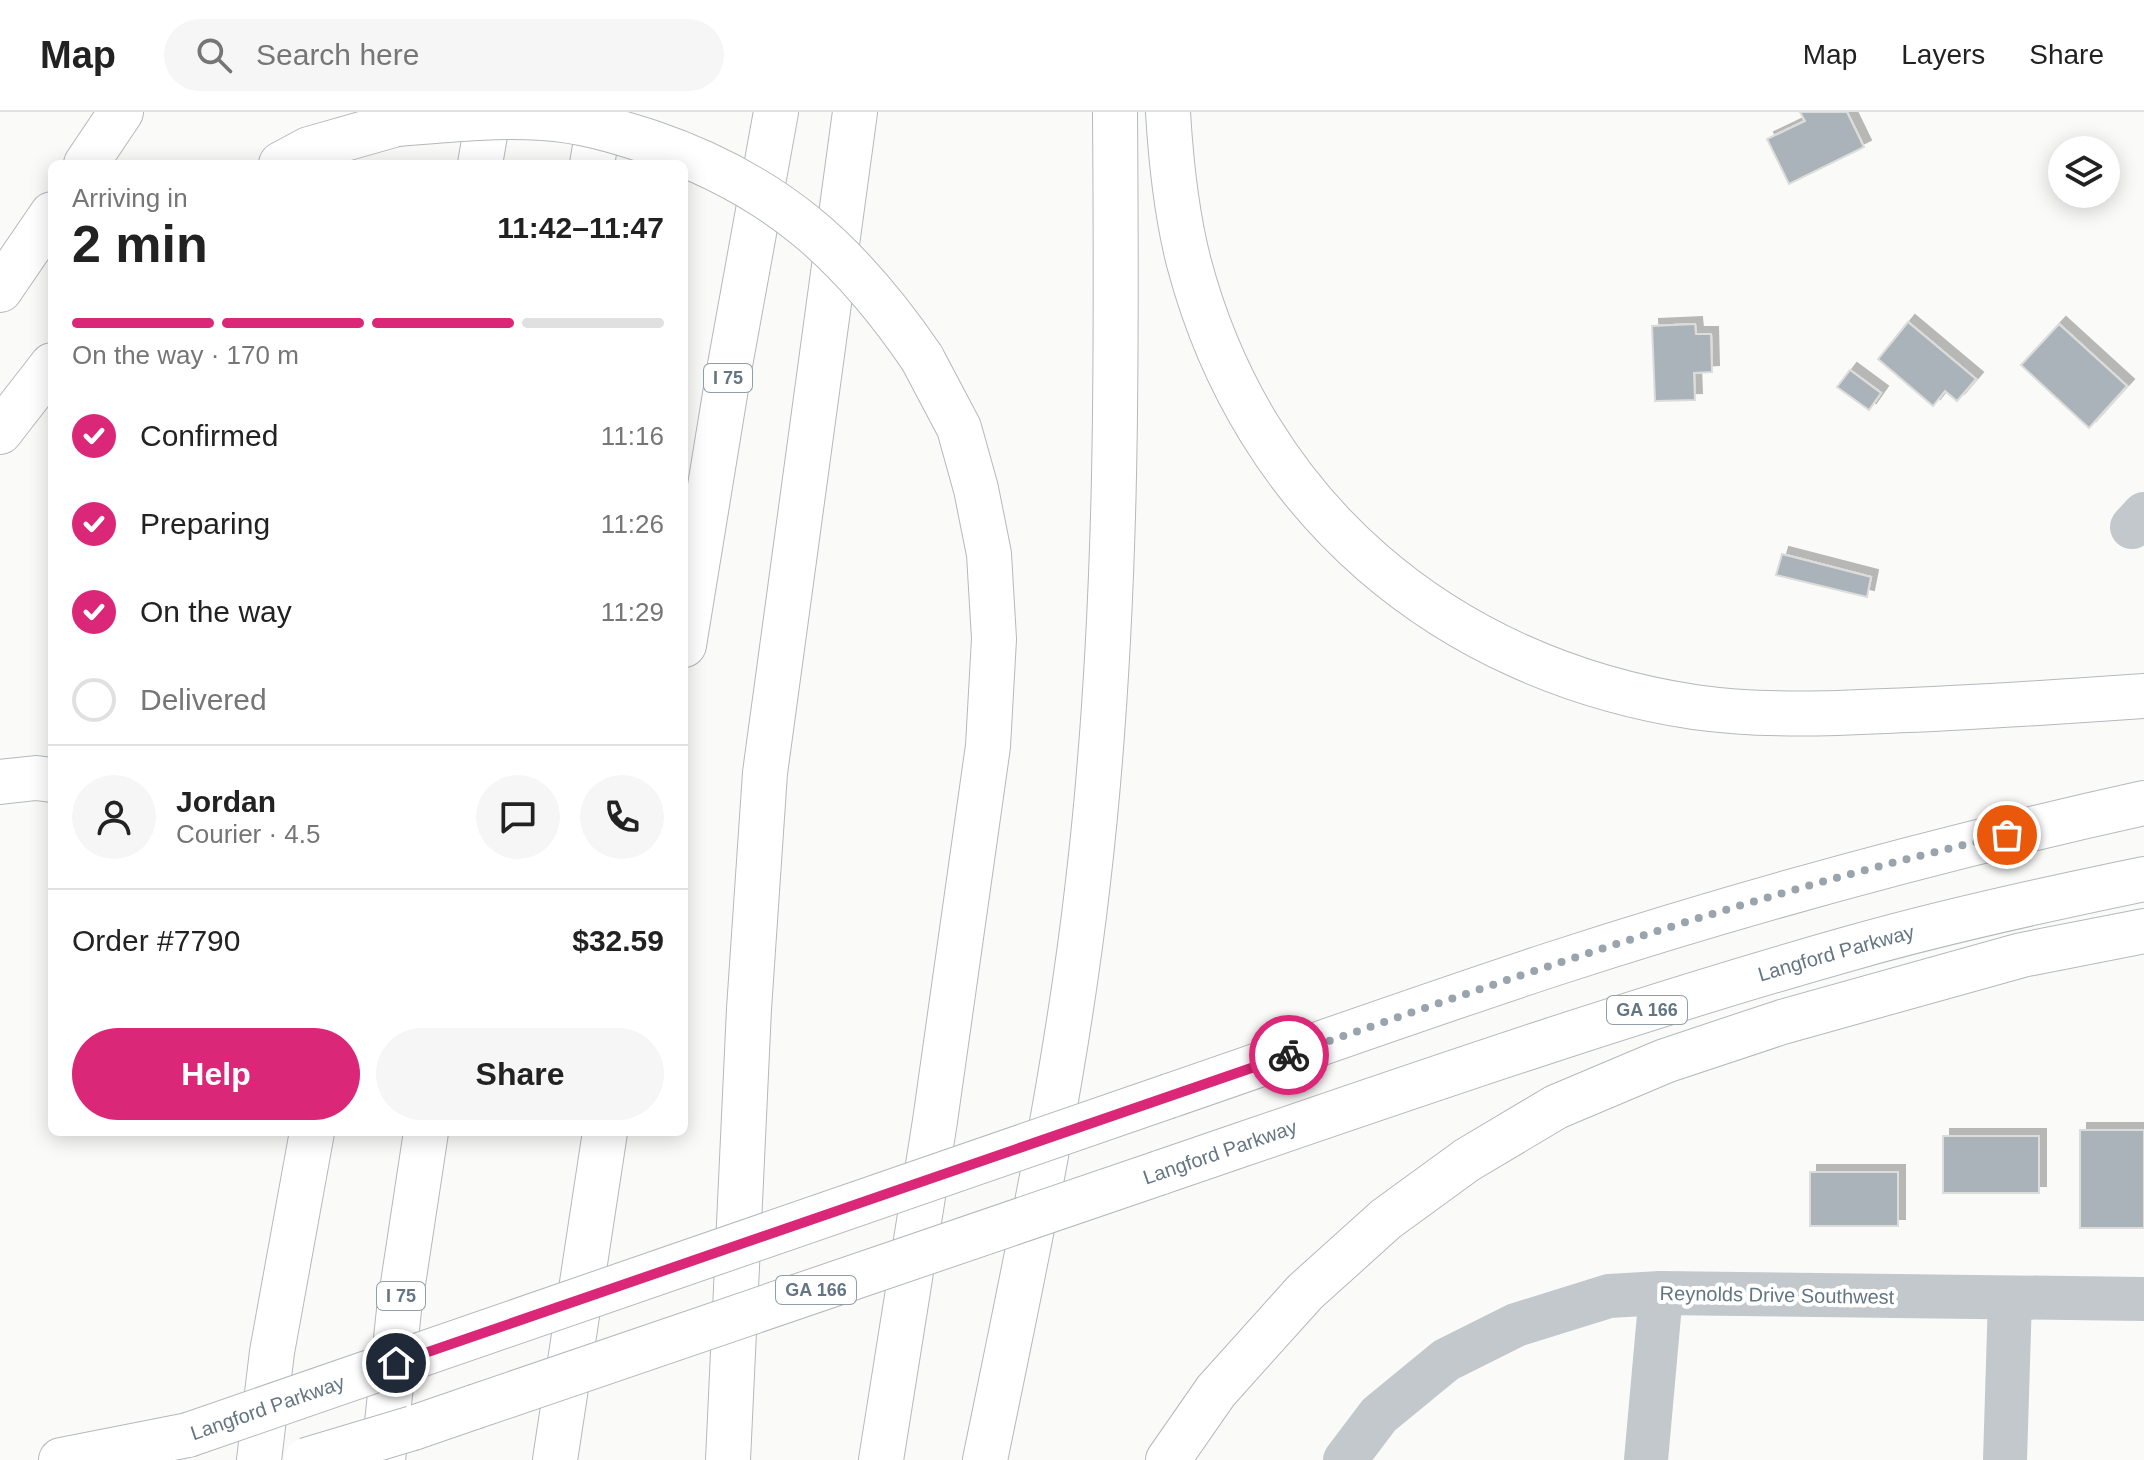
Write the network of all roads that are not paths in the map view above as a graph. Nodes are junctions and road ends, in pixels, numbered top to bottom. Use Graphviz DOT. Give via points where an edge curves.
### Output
graph roads {
  1 [pos="121,112"];
  2 [pos="489,112"];
  3 [pos="601,112"];
  4 [pos="776,112"];
  5 [pos="855,112"];
  6 [pos="1115,112"];
  7 [pos="1168,112"];
  8 [pos="89,160"];
  9 [pos="288,160"];
  10 [pos="481,160"];
  11 [pos="593,160"];
  12 [pos="48,220"];
  13 [pos="0,290"];
  14 [pos="48,370"];
  15 [pos="0,432"];
  16 [pos="688,621"];
  17 [pos="2144,696"];
  18 [pos="48,780"];
  19 [pos="0,782"];
  20 [pos="2144,803"];
  21 [pos="2144,879"];
  22 [pos="2144,931"];
  23 [pos="293,1136"];
  24 [pos="311,1136"];
  25 [pos="425,1136"];
  26 [pos="604,1136"];
  27 [pos="295,1224"];
  28 [pos="1661,1293"];
  29 [pos="2010,1298"];
  30 [pos="2144,1299"];
  31 [pos="413,1428"];
  32 [pos="133,1454"];
  33 [pos="61,1460"];
  34 [pos="259,1460"];
  35 [pos="306,1460"];
  36 [pos="342,1460"];
  37 [pos="383,1460"];
  38 [pos="555,1460"];
  39 [pos="728,1460"];
  40 [pos="881,1460"];
  41 [pos="985,1460"];
  42 [pos="1168,1460"];
  43 [pos="1345,1460"];
  44 [pos="1646,1460"];
  45 [pos="2005,1460"];
  1 -- 8 [label="highway"];
  2 -- 10 [label="highway"];
  3 -- 11 [label="highway"];
  4 -- 16 [label="highway, I 75"];
  5 -- 39 [label="highway" via="765,773"];
  6 -- 41 [label="highway" via="1111,618 1088,883 1060,1071"];
  7 -- 17 [label="highway" via="1178,215 1189,262 1216,344 1249,413 1323,514 1400,586 1442,616 1540,667 1596,686 1698,708 1852,713"];
  9 -- 40 [label="highway, bridge" via="397,124 485,116 547,118 610,129 665,147 774,200 819,235 891,313 959,428 989,554 994,639 988,746"];
  12 -- 13 [label="highway"];
  14 -- 15 [label="highway"];
  18 -- 19 [label="highway"];
  20 -- 32 [label="highway, Langford Parkway, bridge" via="1952,847 1553,964"];
  21 -- 31 [label="highway, Langford Parkway / GA 166, bridge" via="1856,946 1541,1042"];
  22 -- 42 [label="highway" via="2022,955 1782,1022 1665,1061 1556,1107 1467,1160 1398,1211 1305,1292 1216,1391"];
  23 -- 27 [label="highway"];
  24 -- 27 [label="highway"];
  25 -- 37 [label="highway, I 75"];
  26 -- 38 [label="highway"];
  27 -- 34 [label="highway"];
  28 -- 29 [label="street, Reynolds Drive Southwest"];
  28 -- 43 [label="street, Reynolds Drive Southwest" via="1609,1296 1516,1325 1446,1360 1379,1415"];
  28 -- 44 [label="street"];
  29 -- 30 [label="street, Reynolds Drive Southwest"];
  29 -- 45 [label="street"];
  31 -- 35 [label="highway, Langford Parkway / GA 166, bridge"];
  31 -- 36 [label="highway, bridge"];
  32 -- 33 [label="highway, Langford Parkway"];
}
